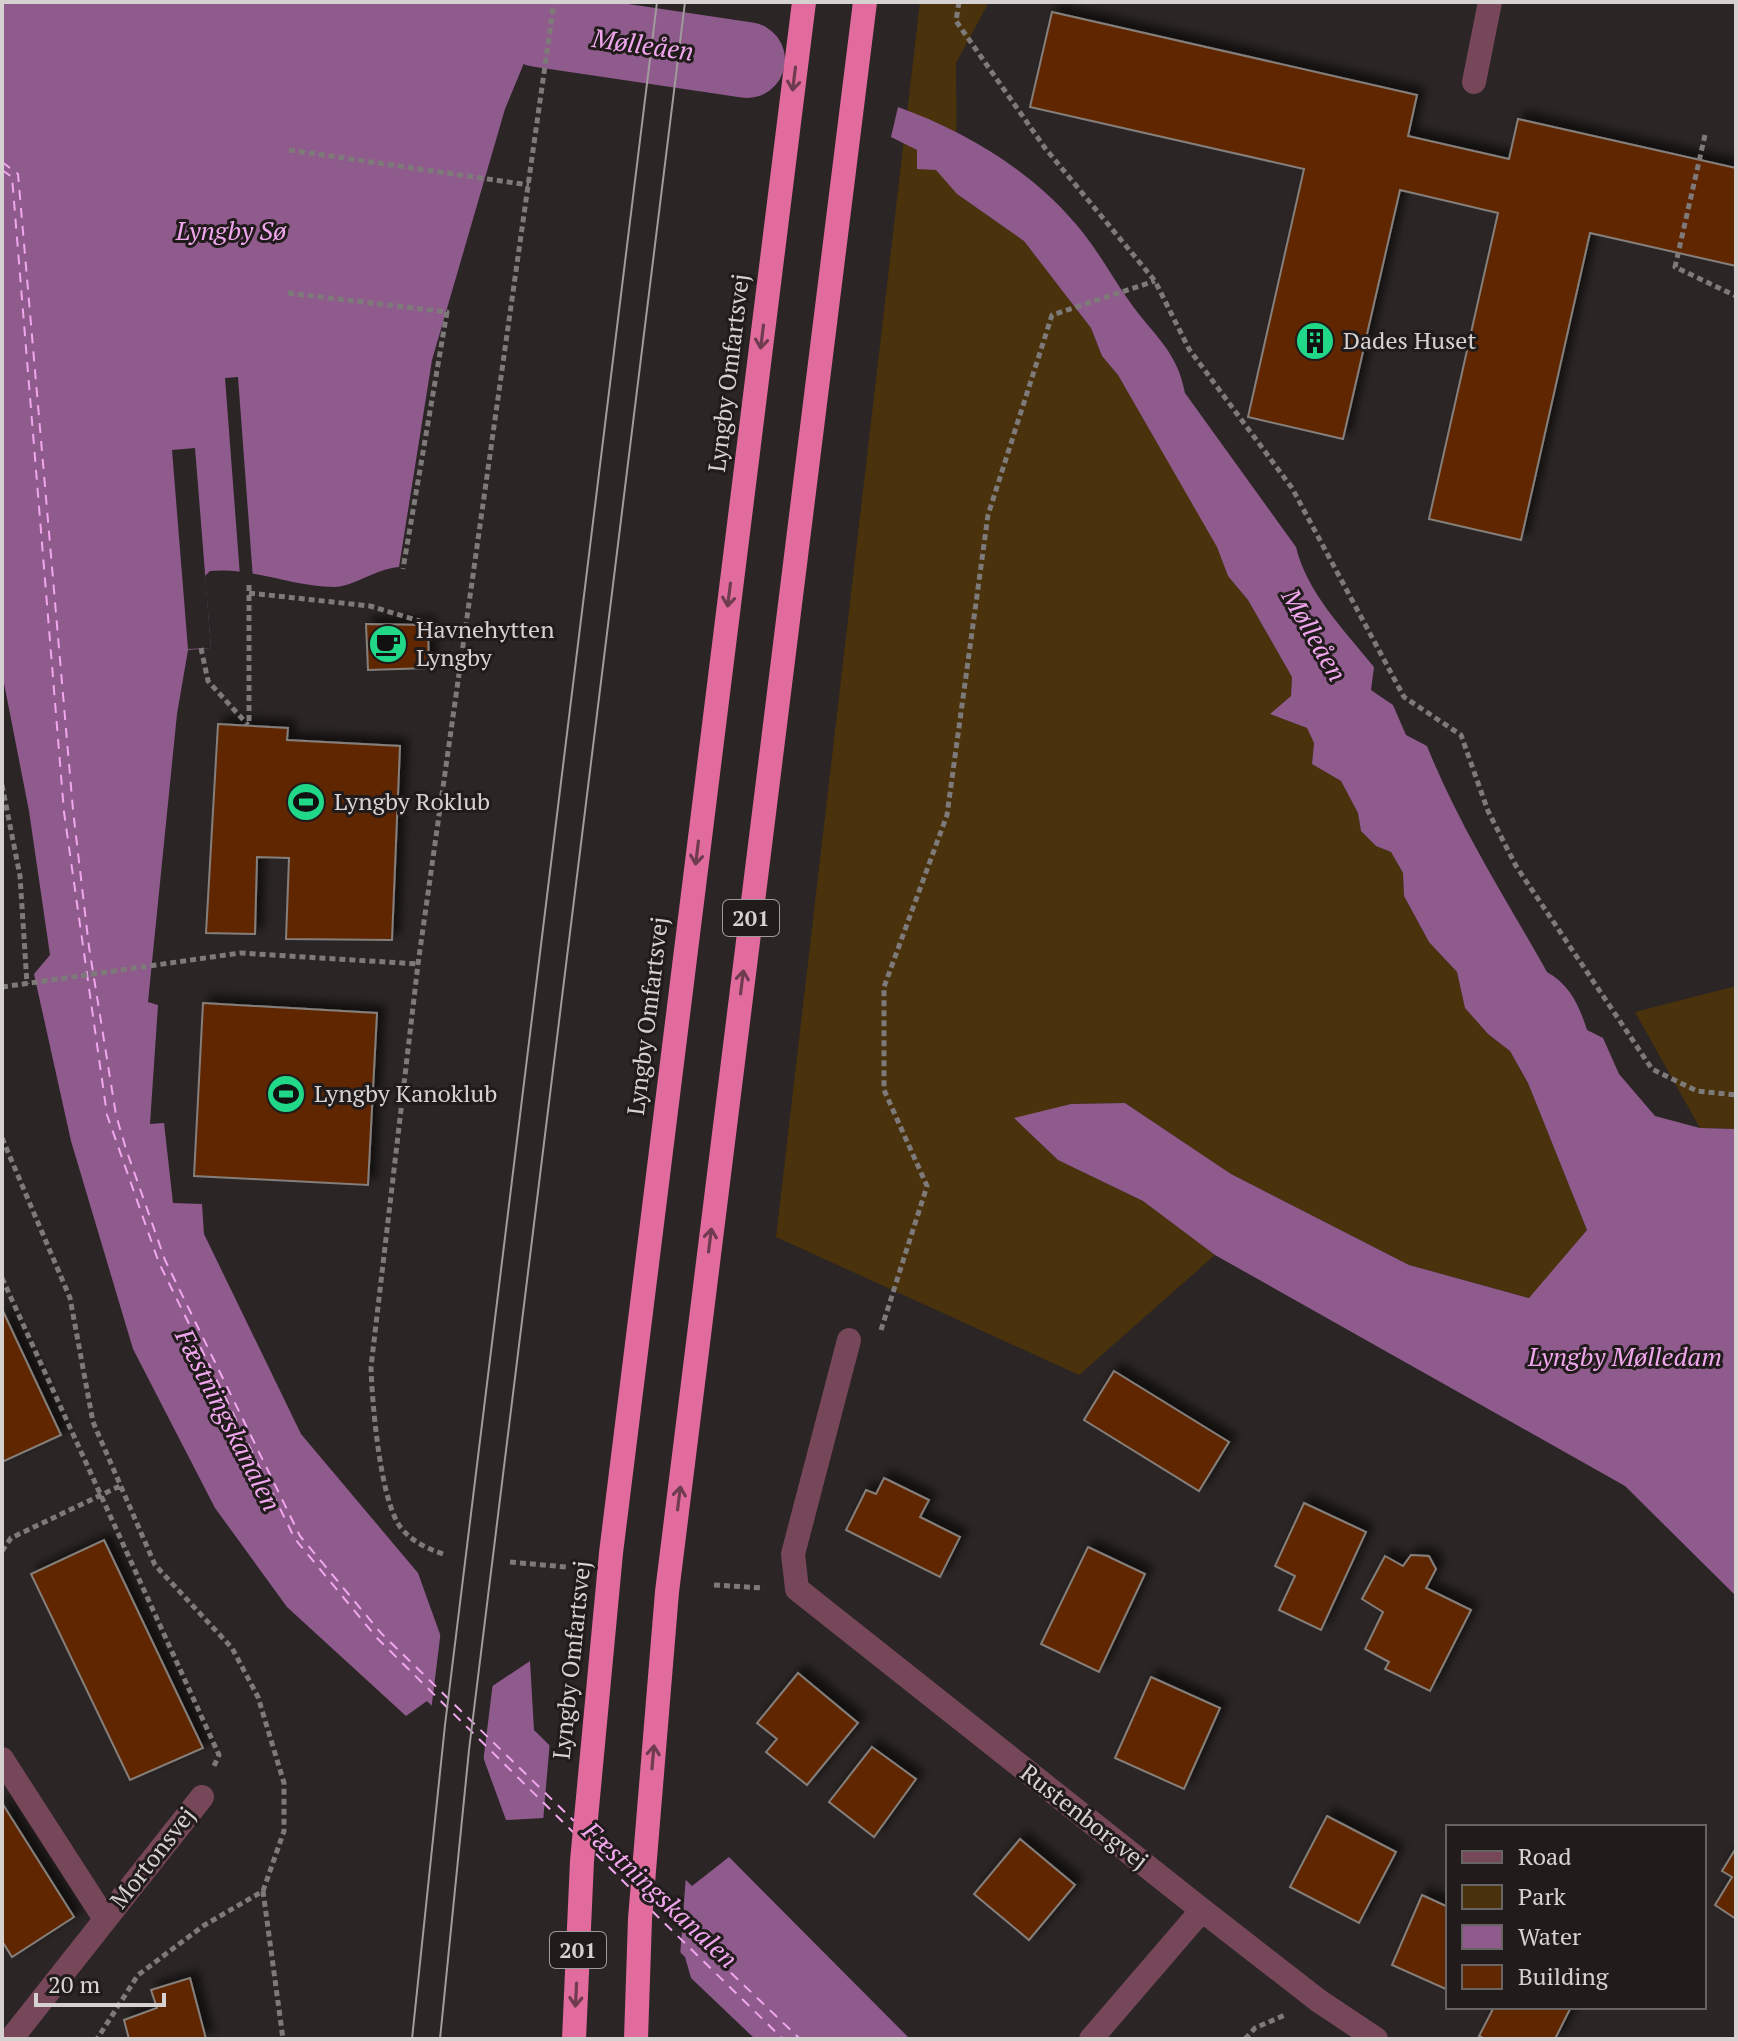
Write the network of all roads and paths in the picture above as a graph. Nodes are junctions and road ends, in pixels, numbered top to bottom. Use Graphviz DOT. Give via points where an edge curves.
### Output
graph roads {
  1 [pos="554,2"];
  2 [pos="804,2"];
  3 [pos="865,2"];
  4 [pos="959,2"];
  5 [pos="1490,2"];
  6 [pos="1474,82"];
  7 [pos="1705,135"];
  8 [pos="289,150"];
  9 [pos="529,185"];
  10 [pos="1155,281"];
  11 [pos="288,293"];
  12 [pos="1736,296"];
  13 [pos="403,569"];
  14 [pos="249,585"];
  15 [pos="249,593"];
  16 [pos="466,635"];
  17 [pos="201,648"];
  18 [pos="2,785"];
  19 [pos="418,964"];
  20 [pos="27,984"];
  21 [pos="2,987"];
  22 [pos="1736,1095"];
  23 [pos="2,1138"];
  24 [pos="2,1278"];
  25 [pos="879,1335"];
  26 [pos="849,1340"];
  27 [pos="120,1486"];
  28 [pos="100,1493"];
  29 [pos="2,1551"];
  30 [pos="443,1554"];
  31 [pos="510,1562"];
  32 [pos="566,1567"];
  33 [pos="714,1585"];
  34 [pos="797,1589"];
  35 [pos="2,1759"];
  36 [pos="202,1797"];
  37 [pos="263,1891"];
  38 [pos="1202,1910"];
  39 [pos="105,1919"];
  40 [pos="11,2039"];
  41 [pos="97,2039"];
  42 [pos="283,2039"];
  43 [pos="574,2039"];
  44 [pos="636,2039"];
  45 [pos="1091,2039"];
  46 [pos="1376,2039"];
  1 -- 9 [label="path"];
  2 -- 43 [label="highway, Lyngby Omfartsvej / 201, one-way" via="637,1333 588,1777"];
  44 -- 3 [label="highway, 201, one-way" via="640,1919 667,1592"];
  4 -- 10 [label="path" via="956,21 1036,136"];
  5 -- 6 [label="street"];
  7 -- 12 [label="path" via="1675,267"];
  8 -- 9 [label="path"];
  9 -- 16 [label="path"];
  10 -- 22 [label="path" via="1189,349 1292,488 1404,697 1461,735 1488,811 1516,866 1652,1069 1697,1091"];
  10 -- 25 [label="path" via="1052,315 988,515 947,815 884,987 884,1090 927,1186"];
  11 -- 13 [label="path" via="447,312"];
  14 -- 15 [label="path"];
  15 -- 16 [label="path" via="370,606"];
  15 -- 17 [label="path" via="249,726 208,681"];
  16 -- 19 [label="path"];
  18 -- 20 [label="path" via="20,876"];
  19 -- 20 [label="path" via="240,953"];
  19 -- 30 [label="path" via="371,1367 372,1404 389,1502 399,1526 419,1545"];
  20 -- 21 [label="path"];
  23 -- 27 [label="path" via="70,1298 93,1422"];
  24 -- 28 [label="path"];
  26 -- 34 [label="street" via="793,1554"];
  27 -- 28 [label="path"];
  27 -- 37 [label="path" via="155,1565 232,1648 258,1697 284,1783 284,1831"];
  28 -- 29 [label="path" via="11,1538"];
  28 -- 36 [label="path" via="219,1755"];
  31 -- 32 [label="path"];
  33 -- 34 [label="path"];
  34 -- 38 [label="street, Rustenborgvej"];
  35 -- 39 [label="street, Mortonsvej"];
  36 -- 39 [label="street, Mortonsvej"];
  37 -- 41 [label="path" via="203,1926 138,1975"];
  37 -- 42 [label="path"];
  38 -- 45 [label="street"];
  38 -- 46 [label="street, Rustenborgvej"];
  39 -- 40 [label="street, Mortonsvej"];
}
